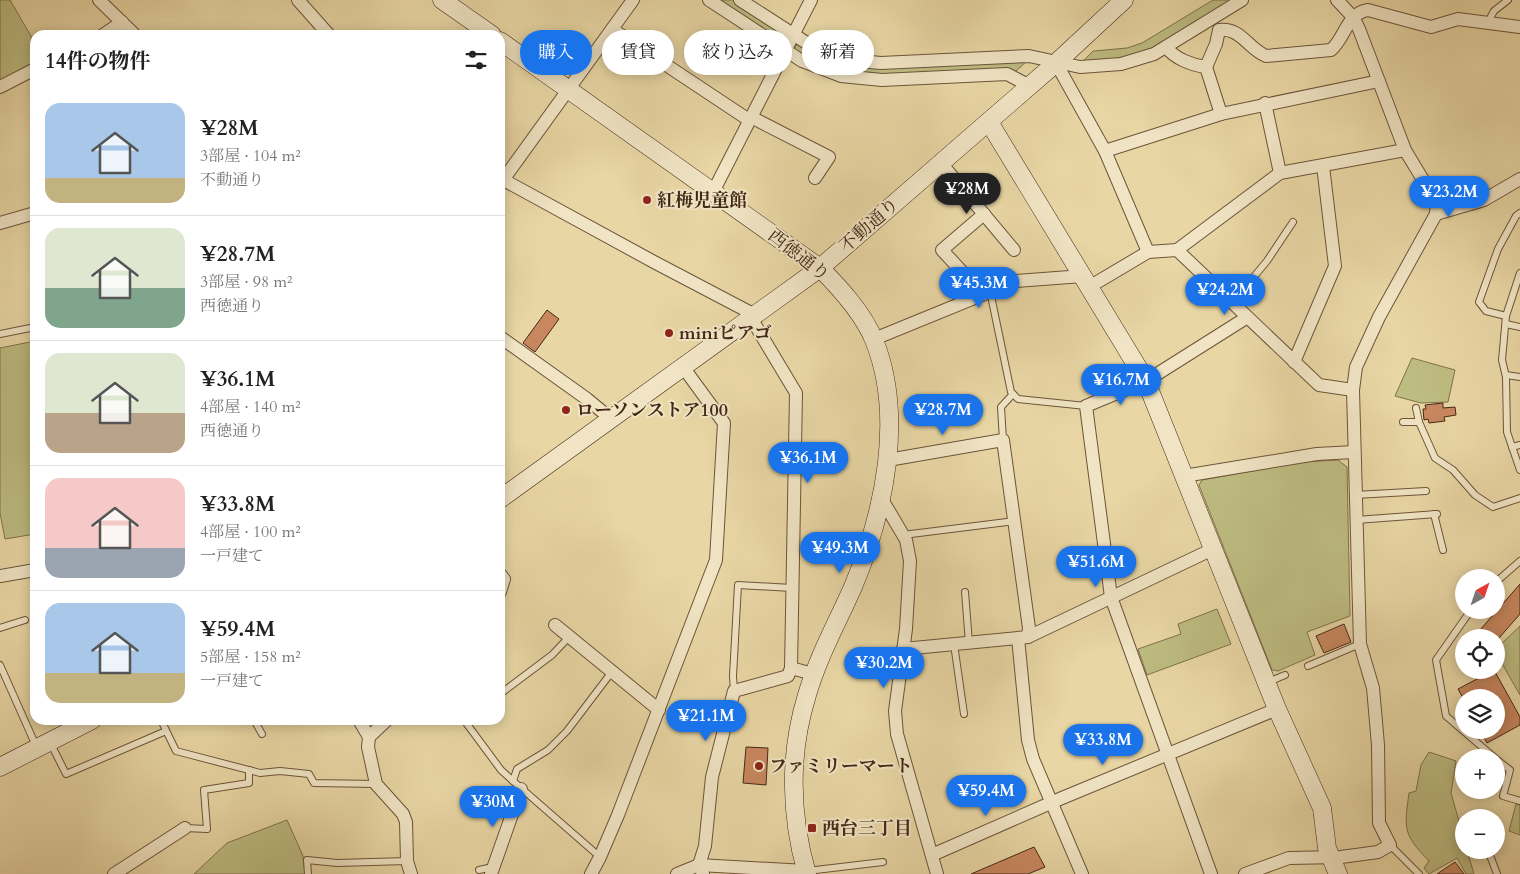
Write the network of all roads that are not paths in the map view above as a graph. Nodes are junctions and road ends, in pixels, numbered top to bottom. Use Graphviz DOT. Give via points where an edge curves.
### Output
graph roads {
  1 [pos="99,0"];
  2 [pos="298,0"];
  3 [pos="442,0"];
  4 [pos="633,0"];
  5 [pos="709,0"];
  6 [pos="740,0"];
  7 [pos="811,0"];
  8 [pos="1124,0"];
  9 [pos="1242,0"];
  10 [pos="1337,0"];
  11 [pos="1508,0"];
  12 [pos="1353,17"];
  13 [pos="122,22"];
  14 [pos="1488,22"];
  15 [pos="1216,24"];
  16 [pos="1520,27"];
  17 [pos="612,29"];
  18 [pos="110,30"];
  19 [pos="130,30"];
  20 [pos="325,30"];
  21 [pos="485,30"];
  22 [pos="754,30"];
  23 [pos="786,30"];
  24 [pos="792,34"];
  25 [pos="505,44"];
  26 [pos="1166,46"];
  27 [pos="792,54"];
  28 [pos="1056,63"];
  29 [pos="1206,67"];
  30 [pos="30,72"];
  31 [pos="772,75"];
  32 [pos="1379,81"];
  33 [pos="1030,86"];
  34 [pos="0,87"];
  35 [pos="569,89"];
  36 [pos="1265,103"];
  37 [pos="1221,114"];
  38 [pos="750,118"];
  39 [pos="989,122"];
  40 [pos="1405,150"];
  41 [pos="1105,151"];
  42 [pos="941,163"];
  43 [pos="1323,166"];
  44 [pos="1280,173"];
  45 [pos="505,175"];
  46 [pos="815,178"];
  47 [pos="1520,179"];
  48 [pos="505,182"];
  49 [pos="713,192"];
  50 [pos="1520,213"];
  51 [pos="30,214"];
  52 [pos="984,214"];
  53 [pos="1436,214"];
  54 [pos="1293,222"];
  55 [pos="0,223"];
  56 [pos="1014,250"];
  57 [pos="1177,250"];
  58 [pos="1148,252"];
  59 [pos="820,268"];
  60 [pos="1520,273"];
  61 [pos="1086,282"];
  62 [pos="990,291"];
  63 [pos="976,296"];
  64 [pos="1232,303"];
  65 [pos="753,316"];
  66 [pos="1506,316"];
  67 [pos="1246,318"];
  68 [pos="1506,324"];
  69 [pos="1520,327"];
  70 [pos="30,328"];
  71 [pos="0,334"];
  72 [pos="874,339"];
  73 [pos="505,341"];
  74 [pos="1294,362"];
  75 [pos="683,367"];
  76 [pos="1506,375"];
  77 [pos="1520,377"];
  78 [pos="1146,381"];
  79 [pos="1353,390"];
  80 [pos="1013,394"];
  81 [pos="1086,406"];
  82 [pos="1416,408"];
  83 [pos="611,419"];
  84 [pos="1402,422"];
  85 [pos="1419,422"];
  86 [pos="1003,440"];
  87 [pos="1520,446"];
  88 [pos="1512,447"];
  89 [pos="1354,452"];
  90 [pos="888,460"];
  91 [pos="1520,470"];
  92 [pos="1184,476"];
  93 [pos="1426,490"];
  94 [pos="1355,494"];
  95 [pos="505,495"];
  96 [pos="880,496"];
  97 [pos="1520,498"];
  98 [pos="1356,520"];
  99 [pos="1016,521"];
  100 [pos="902,535"];
  101 [pos="1213,549"];
  102 [pos="1443,550"];
  103 [pos="1520,561"];
  104 [pos="30,571"];
  105 [pos="1505,574"];
  106 [pos="0,576"];
  107 [pos="792,588"];
  108 [pos="965,592"];
  109 [pos="1111,597"];
  110 [pos="1464,619"];
  111 [pos="25,620"];
  112 [pos="555,625"];
  113 [pos="0,628"];
  114 [pos="569,637"];
  115 [pos="1023,638"];
  116 [pos="969,643"];
  117 [pos="954,644"];
  118 [pos="1360,644"];
  119 [pos="903,649"];
  120 [pos="0,665"];
  121 [pos="1308,666"];
  122 [pos="791,668"];
  123 [pos="610,673"];
  124 [pos="813,674"];
  125 [pos="1285,675"];
  126 [pos="1267,683"];
  127 [pos="505,690"];
  128 [pos="734,692"];
  129 [pos="1277,709"];
  130 [pos="659,710"];
  131 [pos="964,714"];
  132 [pos="30,720"];
  133 [pos="33,725"];
  134 [pos="82,725"];
  135 [pos="163,725"];
  136 [pos="257,725"];
  137 [pos="362,725"];
  138 [pos="382,725"];
  139 [pos="468,725"];
  140 [pos="166,731"];
  141 [pos="262,734"];
  142 [pos="369,737"];
  143 [pos="43,744"];
  144 [pos="1485,749"];
  145 [pos="1168,755"];
  146 [pos="1505,766"];
  147 [pos="0,767"];
  148 [pos="249,770"];
  149 [pos="376,784"];
  150 [pos="517,785"];
  151 [pos="1505,786"];
  152 [pos="1505,797"];
  153 [pos="1520,801"];
  154 [pos="516,804"];
  155 [pos="1051,804"];
  156 [pos="483,810"];
  157 [pos="185,828"];
  158 [pos="1390,846"];
  159 [pos="928,856"];
  160 [pos="600,857"];
  161 [pos="1329,857"];
  162 [pos="1491,859"];
  163 [pos="407,861"];
  164 [pos="883,862"];
  165 [pos="701,869"];
  166 [pos="488,870"];
  167 [pos="806,873"];
  168 [pos="114,874"];
  169 [pos="308,874"];
  170 [pos="411,874"];
  171 [pos="591,874"];
  172 [pos="677,874"];
  173 [pos="937,874"];
  174 [pos="1082,874"];
  175 [pos="1210,874"];
  176 [pos="1245,874"];
  177 [pos="1338,874"];
  178 [pos="1419,874"];
  179 [pos="1497,874"];
  1 -- 13 [label="street"];
  2 -- 20 [label="street"];
  3 -- 21 [label="street"];
  4 -- 17 [label="street"];
  5 -- 22 [label="street"];
  6 -- 23 [label="street"];
  7 -- 24 [label="street"];
  8 -- 28 [label="street, 不動通り"];
  9 -- 15 [label="street"];
  10 -- 12 [label="street"];
  11 -- 14 [label="lane" via="1494,11"];
  12 -- 14 [label="street" via="1368,10 1431,27 1458,18"];
  12 -- 15 [label="street" via="1331,50 1266,56 1232,30"];
  12 -- 32 [label="street"];
  13 -- 18 [label="street"];
  13 -- 19 [label="street"];
  14 -- 16 [label="street"];
  15 -- 26 [label="street"];
  15 -- 29 [label="street" via="1216,44"];
  17 -- 35 [label="street"];
  17 -- 38 [label="street"];
  24 -- 28 [label="street" via="829,54 864,63 1029,56"];
  25 -- 35 [label="street, 西徳通り"];
  26 -- 28 [label="street" via="1138,61 1121,64 1080,67"];
  26 -- 29 [label="street" via="1192,65"];
  27 -- 33 [label="street" via="822,70 860,79 1007,74"];
  28 -- 33 [label="street, 不動通り"];
  28 -- 41 [label="street"];
  29 -- 37 [label="street"];
  30 -- 34 [label="street"];
  31 -- 38 [label="street"];
  32 -- 36 [label="street"];
  32 -- 40 [label="street"];
  33 -- 39 [label="street, 不動通り"];
  35 -- 45 [label="street"];
  35 -- 49 [label="street, 西徳通り"];
  36 -- 37 [label="street"];
  36 -- 44 [label="street"];
  37 -- 41 [label="street"];
  38 -- 46 [label="street" via="829,157"];
  38 -- 49 [label="street"];
  39 -- 42 [label="street, 不動通り"];
  39 -- 61 [label="street"];
  40 -- 43 [label="street"];
  40 -- 53 [label="street" via="1437,204"];
  41 -- 58 [label="street"];
  42 -- 52 [label="street"];
  42 -- 59 [label="street, 不動通り"];
  43 -- 44 [label="street"];
  43 -- 74 [label="street" via="1336,266"];
  44 -- 57 [label="street"];
  47 -- 53 [label="street" via="1484,200"];
  48 -- 65 [label="street"];
  49 -- 59 [label="street, 西徳通り"];
  50 -- 66 [label="lane" via="1498,249 1479,302 1486,311"];
  51 -- 55 [label="street"];
  52 -- 56 [label="street"];
  52 -- 63 [label="street" via="942,250 965,275"];
  53 -- 79 [label="street" via="1379,316 1356,367"];
  54 -- 64 [label="lane" via="1267,261"];
  57 -- 58 [label="street"];
  57 -- 64 [label="street"];
  58 -- 61 [label="street"];
  59 -- 65 [label="street, 不動通り"];
  59 -- 72 [label="street, 西徳通り" via="850,301"];
  60 -- 66 [label="lane"];
  61 -- 62 [label="street" via="1016,281"];
  61 -- 78 [label="street"];
  62 -- 63 [label="street"];
  62 -- 80 [label="lane"];
  63 -- 72 [label="street"];
  64 -- 67 [label="street"];
  65 -- 75 [label="street, 不動通り"];
  65 -- 107 [label="street" via="796,393"];
  66 -- 68 [label="lane"];
  67 -- 74 [label="street"];
  67 -- 78 [label="street"];
  68 -- 69 [label="lane"];
  68 -- 76 [label="lane" via="1502,360"];
  70 -- 71 [label="lane"];
  72 -- 90 [label="street, 西徳通り" via="888,399"];
  73 -- 83 [label="street" via="587,398"];
  74 -- 79 [label="street" via="1319,386"];
  75 -- 83 [label="street, 不動通り"];
  75 -- 130 [label="street" via="724,423 718,544 716,560"];
  76 -- 77 [label="lane"];
  76 -- 88 [label="lane" via="1507,432"];
  78 -- 81 [label="street"];
  78 -- 92 [label="street"];
  79 -- 89 [label="street" via="1359,426"];
  80 -- 81 [label="lane" via="1018,399"];
  80 -- 86 [label="lane" via="1001,407"];
  81 -- 109 [label="street"];
  82 -- 85 [label="lane"];
  83 -- 95 [label="street, 不動通り"];
  84 -- 85 [label="lane"];
  85 -- 97 [label="lane" via="1436,458 1453,470 1475,496 1492,507"];
  86 -- 90 [label="street"];
  86 -- 99 [label="street"];
  87 -- 88 [label="lane"];
  88 -- 91 [label="lane"];
  89 -- 92 [label="street" via="1317,454"];
  89 -- 94 [label="street"];
  90 -- 96 [label="street, 西徳通り"];
  92 -- 101 [label="street"];
  93 -- 94 [label="lane"];
  94 -- 98 [label="street"];
  96 -- 100 [label="street"];
  96 -- 124 [label="street, 西徳通り" via="861,565"];
  98 -- 102 [label="lane" via="1436,514"];
  98 -- 118 [label="street"];
  99 -- 100 [label="lane"];
  99 -- 115 [label="street" via="1030,628"];
  100 -- 119 [label="street" via="910,561"];
  101 -- 109 [label="street"];
  101 -- 126 [label="street"];
  103 -- 105 [label="lane"];
  104 -- 106 [label="street"];
  107 -- 122 [label="street"];
  107 -- 128 [label="lane" via="738,585"];
  108 -- 116 [label="lane"];
  109 -- 115 [label="street"];
  109 -- 145 [label="street"];
  110 -- 144 [label="lane" via="1436,660 1438,677 1446,716"];
  111 -- 113 [label="lane"];
  112 -- 114 [label="street"];
  114 -- 123 [label="street"];
  114 -- 127 [label="lane" via="552,655"];
  115 -- 116 [label="street"];
  115 -- 155 [label="street" via="1028,743"];
  116 -- 117 [label="street"];
  117 -- 119 [label="street"];
  117 -- 131 [label="lane"];
  118 -- 121 [label="lane"];
  118 -- 158 [label="street" via="1373,688 1379,823"];
  119 -- 159 [label="street" via="895,711 897,734"];
  120 -- 132 [label="lane"];
  122 -- 124 [label="street"];
  122 -- 128 [label="street" via="788,676"];
  123 -- 130 [label="street"];
  123 -- 150 [label="lane" via="567,731 548,750 518,769"];
  124 -- 167 [label="street, 西徳通り" via="801,719 794,769 795,820"];
  125 -- 126 [label="lane"];
  126 -- 129 [label="street"];
  128 -- 165 [label="street" via="707,806"];
  129 -- 145 [label="street"];
  129 -- 161 [label="street" via="1322,808"];
  130 -- 160 [label="street"];
  133 -- 143 [label="lane"];
  134 -- 143 [label="street"];
  135 -- 140 [label="lane"];
  136 -- 141 [label="lane"];
  137 -- 142 [label="street"];
  138 -- 142 [label="street"];
  139 -- 150 [label="lane" via="501,770"];
  140 -- 143 [label="lane" via="66,774"];
  140 -- 148 [label="lane" via="176,751"];
  142 -- 149 [label="street"];
  143 -- 147 [label="street"];
  145 -- 155 [label="street"];
  145 -- 175 [label="street"];
  146 -- 151 [label="lane" via="1510,770"];
  148 -- 149 [label="lane" via="309,774 314,783"];
  148 -- 157 [label="lane" via="249,783 204,790 207,829"];
  149 -- 163 [label="street" via="403,814"];
  150 -- 154 [label="street"];
  150 -- 160 [label="lane"];
  152 -- 153 [label="lane"];
  154 -- 156 [label="street"];
  154 -- 166 [label="street"];
  155 -- 159 [label="street"];
  155 -- 174 [label="street"];
  157 -- 168 [label="street"];
  158 -- 161 [label="street" via="1378,852"];
  158 -- 178 [label="lane"];
  159 -- 173 [label="street"];
  160 -- 171 [label="street"];
  161 -- 176 [label="street" via="1290,858"];
  161 -- 177 [label="street"];
  162 -- 179 [label="lane"];
  163 -- 169 [label="lane" via="337,863 307,860"];
  163 -- 170 [label="street"];
  164 -- 167 [label="lane"];
  165 -- 167 [label="street"];
  165 -- 172 [label="street"];
}
